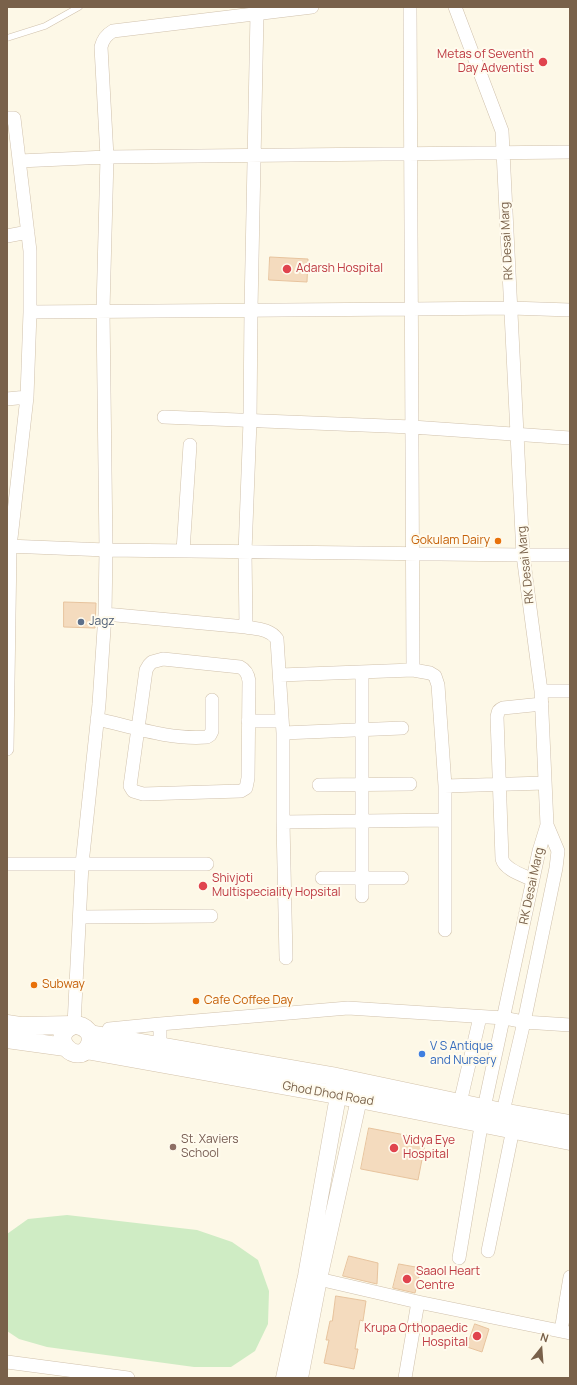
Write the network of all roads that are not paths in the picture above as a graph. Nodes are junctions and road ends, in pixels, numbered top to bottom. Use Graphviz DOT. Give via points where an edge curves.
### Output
graph roads {
  1 [pos="79,7"];
  2 [pos="312,7"];
  3 [pos="410,7"];
  4 [pos="455,7"];
  5 [pos="257,14"];
  6 [pos="7,38"];
  7 [pos="7,118"];
  8 [pos="570,152"];
  9 [pos="503,153"];
  10 [pos="410,154"];
  11 [pos="254,155"];
  12 [pos="107,157"];
  13 [pos="19,161"];
  14 [pos="28,232"];
  15 [pos="7,236"];
  16 [pos="511,308"];
  17 [pos="411,309"];
  18 [pos="104,310"];
  19 [pos="251,310"];
  20 [pos="570,310"];
  21 [pos="30,312"];
  22 [pos="27,397"];
  23 [pos="7,399"];
  24 [pos="164,417"];
  25 [pos="250,422"];
  26 [pos="412,427"];
  27 [pos="517,435"];
  28 [pos="570,438"];
  29 [pos="190,445"];
  30 [pos="8,546"];
  31 [pos="106,550"];
  32 [pos="183,551"];
  33 [pos="245,552"];
  34 [pos="413,554"];
  35 [pos="570,554"];
  36 [pos="523,555"];
  37 [pos="105,614"];
  38 [pos="246,627"];
  39 [pos="8,668"];
  40 [pos="414,670"];
  41 [pos="362,672"];
  42 [pos="280,675"];
  43 [pos="570,691"];
  44 [pos="542,698"];
  45 [pos="212,700"];
  46 [pos="97,719"];
  47 [pos="248,721"];
  48 [pos="283,727"];
  49 [pos="139,728"];
  50 [pos="402,728"];
  51 [pos="362,730"];
  52 [pos="7,749"];
  53 [pos="545,783"];
  54 [pos="362,784"];
  55 [pos="410,784"];
  56 [pos="499,784"];
  57 [pos="319,785"];
  58 [pos="445,786"];
  59 [pos="445,820"];
  60 [pos="361,821"];
  61 [pos="283,822"];
  62 [pos="547,825"];
  63 [pos="564,850"];
  64 [pos="539,851"];
  65 [pos="7,864"];
  66 [pos="82,864"];
  67 [pos="207,864"];
  68 [pos="322,878"];
  69 [pos="363,878"];
  70 [pos="402,878"];
  71 [pos="533,880"];
  72 [pos="362,896"];
  73 [pos="80,916"];
  74 [pos="210,916"];
  75 [pos="445,930"];
  76 [pos="286,958"];
  77 [pos="480,1017"];
  78 [pos="504,1018"];
  79 [pos="524,1022"];
  80 [pos="7,1024"];
  81 [pos="160,1024"];
  82 [pos="74,1025"];
  83 [pos="570,1025"];
  84 [pos="7,1039"];
  85 [pos="94,1040"];
  86 [pos="160,1046"];
  87 [pos="65,1047"];
  88 [pos="342,1078"];
  89 [pos="361,1091"];
  90 [pos="338,1096"];
  91 [pos="460,1103"];
  92 [pos="483,1115"];
  93 [pos="505,1123"];
  94 [pos="570,1124"];
  95 [pos="570,1141"];
  96 [pos="488,1251"];
  97 [pos="459,1258"];
  98 [pos="570,1277"];
  99 [pos="312,1278"];
  100 [pos="418,1302"];
  101 [pos="565,1332"];
  102 [pos="7,1362"];
  103 [pos="128,1378"];
  104 [pos="284,1378"];
  105 [pos="300,1378"];
  106 [pos="404,1378"];
  1 -- 6 [label="lane" via="45,26"];
  2 -- 5 [label="street"];
  3 -- 10 [label="street"];
  4 -- 9 [label="street, RK Desai Marg" via="502,131"];
  5 -- 11 [label="street"];
  5 -- 12 [label="street" via="232,14 113,31 108,34 102,40 101,46"];
  7 -- 13 [label="street" via="14,118"];
  8 -- 9 [label="street"];
  9 -- 10 [label="street"];
  9 -- 16 [label="street, RK Desai Marg"];
  10 -- 11 [label="street"];
  10 -- 17 [label="street"];
  11 -- 12 [label="street"];
  11 -- 19 [label="street"];
  12 -- 13 [label="street"];
  12 -- 18 [label="street"];
  13 -- 14 [label="street"];
  14 -- 15 [label="street"];
  14 -- 21 [label="street"];
  16 -- 17 [label="street"];
  16 -- 20 [label="street"];
  16 -- 27 [label="street, RK Desai Marg"];
  17 -- 19 [label="street"];
  17 -- 26 [label="street"];
  18 -- 19 [label="street"];
  18 -- 21 [label="street"];
  18 -- 31 [label="street"];
  19 -- 25 [label="street"];
  21 -- 22 [label="street"];
  22 -- 23 [label="street"];
  22 -- 30 [label="street"];
  24 -- 25 [label="street"];
  25 -- 26 [label="street"];
  25 -- 33 [label="street"];
  26 -- 27 [label="street"];
  26 -- 34 [label="street"];
  27 -- 28 [label="street"];
  27 -- 36 [label="street, RK Desai Marg"];
  29 -- 32 [label="street"];
  30 -- 31 [label="street"];
  30 -- 39 [label="street"];
  31 -- 32 [label="street"];
  31 -- 37 [label="street"];
  32 -- 33 [label="street"];
  33 -- 34 [label="street"];
  33 -- 38 [label="street"];
  34 -- 36 [label="street"];
  34 -- 40 [label="street"];
  35 -- 36 [label="street"];
  36 -- 44 [label="street, RK Desai Marg"];
  37 -- 38 [label="street"];
  37 -- 46 [label="street"];
  38 -- 42 [label="street" via="274,634 278,644"];
  39 -- 52 [label="street"];
  40 -- 41 [label="street"];
  40 -- 58 [label="street" via="436,676"];
  41 -- 42 [label="street"];
  41 -- 51 [label="street"];
  42 -- 48 [label="street"];
  43 -- 44 [label="street"];
  44 -- 53 [label="street, RK Desai Marg"];
  44 -- 56 [label="street" via="503,708 498,712"];
  45 -- 49 [label="street" via="212,731 207,737 172,736"];
  46 -- 49 [label="street"];
  46 -- 66 [label="street"];
  47 -- 48 [label="street"];
  47 -- 49 [label="street" via="249,681 243,669 163,659 152,662 146,670"];
  47 -- 49 [label="street" via="248,778 246,788 241,791 143,794 133,791 130,778"];
  48 -- 51 [label="street"];
  48 -- 61 [label="street"];
  50 -- 51 [label="street"];
  51 -- 54 [label="street"];
  53 -- 56 [label="street"];
  53 -- 62 [label="street, RK Desai Marg"];
  54 -- 55 [label="street"];
  54 -- 57 [label="street"];
  54 -- 60 [label="street"];
  56 -- 58 [label="street"];
  56 -- 71 [label="street" via="503,862"];
  58 -- 59 [label="street"];
  59 -- 60 [label="street"];
  59 -- 75 [label="street"];
  60 -- 61 [label="street"];
  60 -- 69 [label="street"];
  61 -- 76 [label="street"];
  62 -- 63 [label="street"];
  62 -- 64 [label="street, RK Desai Marg"];
  63 -- 64 [label="street"];
  63 -- 79 [label="street" via="556,868"];
  64 -- 71 [label="street, RK Desai Marg"];
  65 -- 66 [label="street"];
  66 -- 67 [label="street"];
  66 -- 73 [label="street"];
  68 -- 69 [label="street"];
  69 -- 70 [label="street"];
  69 -- 72 [label="street"];
  71 -- 78 [label="street, RK Desai Marg"];
  73 -- 74 [label="street"];
  73 -- 82 [label="street"];
  77 -- 78 [label="street"];
  77 -- 81 [label="street" via="348,1008"];
  77 -- 91 [label="street"];
  78 -- 79 [label="street"];
  78 -- 92 [label="street, RK Desai Marg"];
  79 -- 83 [label="street"];
  79 -- 93 [label="street"];
  80 -- 82 [label="main road"];
  81 -- 85 [label="street" via="109,1029"];
  81 -- 86 [label="street"];
  82 -- 85 [label="main road, Ghod Dhod Road" via="84,1027"];
  82 -- 87 [label="main road" via="64,1034"];
  84 -- 87 [label="main road, Ghod Dhod Road"];
  85 -- 86 [label="main road"];
  85 -- 87 [label="main road, Ghod Dhod Road" via="79,1053"];
  85 -- 90 [label="main road, Ghod Dhod Road"];
  86 -- 88 [label="main road"];
  88 -- 89 [label="main road"];
  88 -- 90 [label="street" via="334,1087"];
  89 -- 90 [label="main road, Ghod Dhod Road"];
  89 -- 91 [label="main road"];
  89 -- 92 [label="main road, Ghod Dhod Road"];
  89 -- 99 [label="street"];
  90 -- 99 [label="street"];
  91 -- 92 [label="main road"];
  92 -- 93 [label="main road"];
  92 -- 97 [label="street, RK Desai Marg"];
  93 -- 94 [label="main road"];
  93 -- 95 [label="main road"];
  93 -- 96 [label="street"];
  98 -- 101 [label="street"];
  99 -- 100 [label="street"];
  99 -- 104 [label="street"];
  99 -- 105 [label="street"];
  100 -- 101 [label="street"];
  100 -- 106 [label="street"];
  102 -- 103 [label="street"];
}
